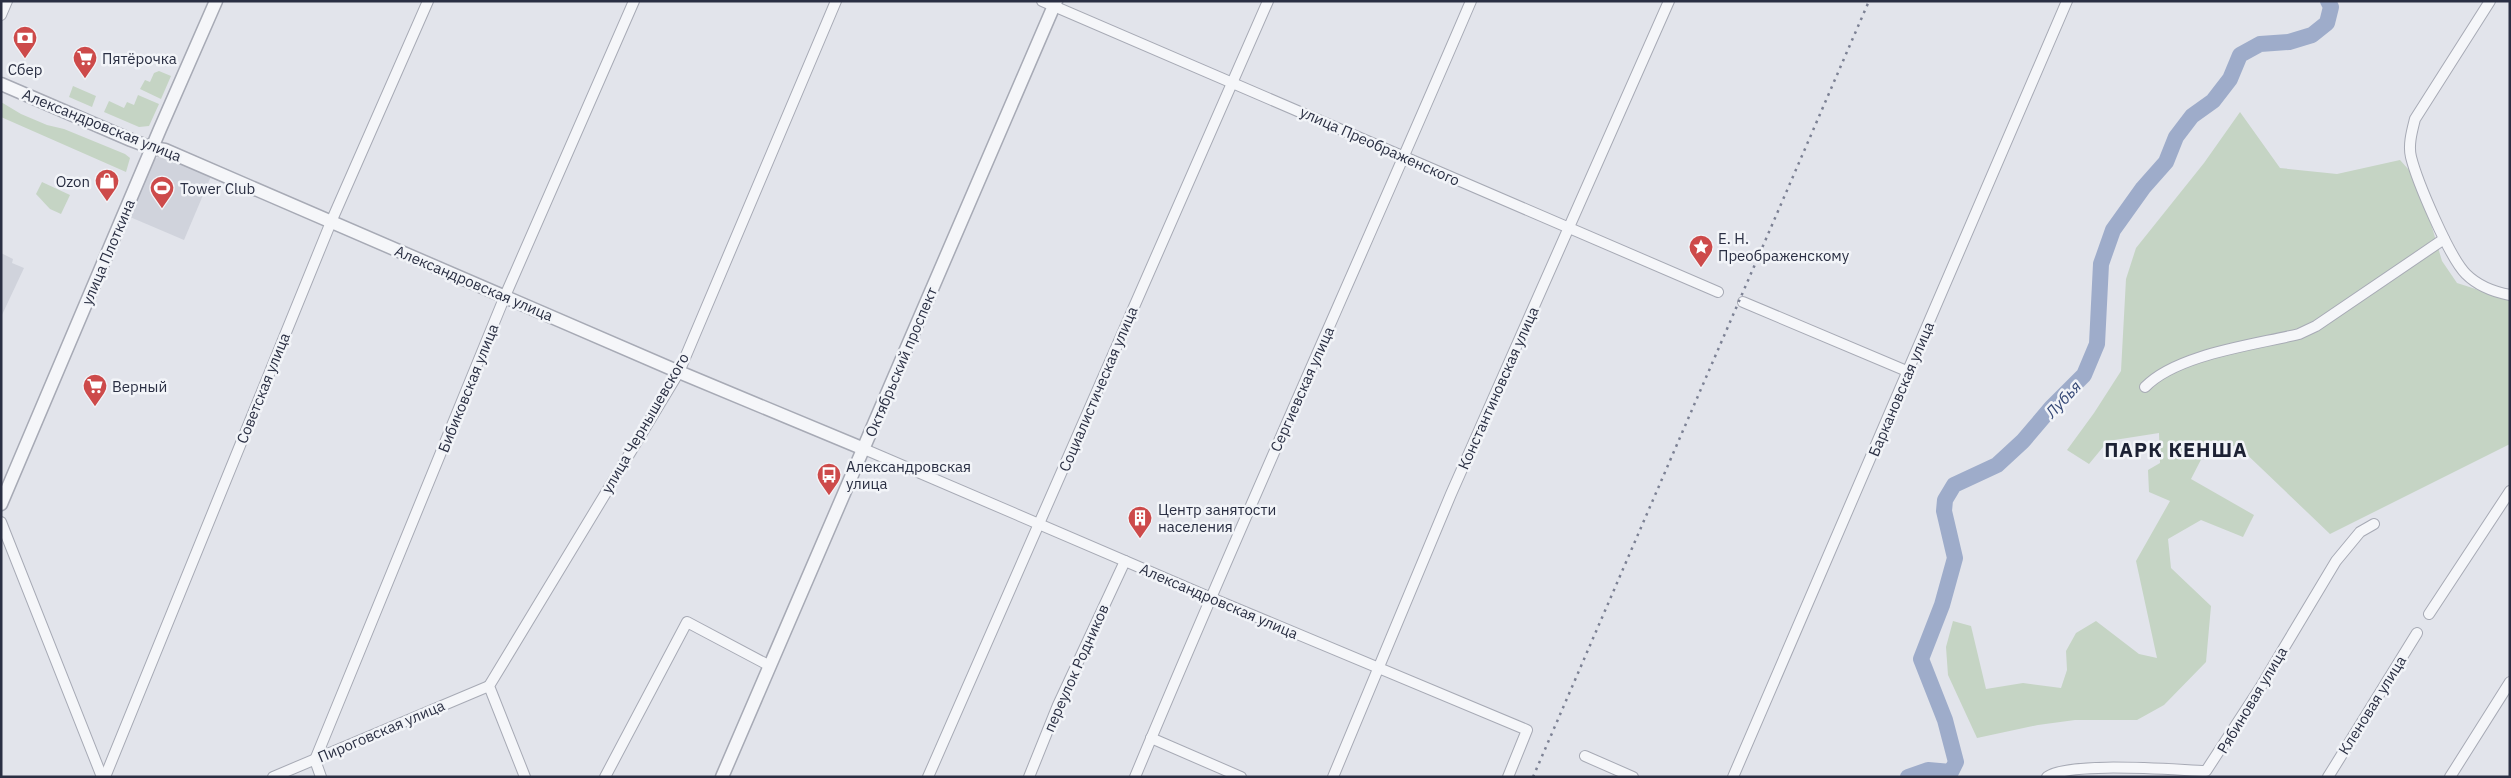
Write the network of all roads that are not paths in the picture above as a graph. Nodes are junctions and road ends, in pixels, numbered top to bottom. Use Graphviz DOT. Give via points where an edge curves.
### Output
graph roads {
  1 [pos="7,1"];
  2 [pos="216,1"];
  3 [pos="428,1"];
  4 [pos="634,1"];
  5 [pos="836,1"];
  6 [pos="1268,1"];
  7 [pos="1471,1"];
  8 [pos="1669,1"];
  9 [pos="2067,1"];
  10 [pos="2490,1"];
  11 [pos="1051,3"];
  12 [pos="1,15"];
  13 [pos="1234,82"];
  14 [pos="1,84"];
  15 [pos="152,148"];
  16 [pos="1404,156"];
  17 [pos="330,222"];
  18 [pos="1569,229"];
  19 [pos="2444,239"];
  20 [pos="1718,292"];
  21 [pos="2510,295"];
  22 [pos="505,296"];
  23 [pos="1744,302"];
  24 [pos="679,372"];
  25 [pos="1909,372"];
  26 [pos="2145,387"];
  27 [pos="864,449"];
  28 [pos="2510,491"];
  29 [pos="1,504"];
  30 [pos="1,522"];
  31 [pos="1039,524"];
  32 [pos="2374,524"];
  33 [pos="1125,561"];
  34 [pos="1209,597"];
  35 [pos="2429,614"];
  36 [pos="2417,633"];
  37 [pos="770,666"];
  38 [pos="1379,669"];
  39 [pos="2510,682"];
  40 [pos="489,686"];
  41 [pos="1151,738"];
  42 [pos="1585,756"];
  43 [pos="315,760"];
  44 [pos="104,777"];
  45 [pos="273,777"];
  46 [pos="322,777"];
  47 [pos="525,777"];
  48 [pos="605,777"];
  49 [pos="722,777"];
  50 [pos="928,777"];
  51 [pos="1029,777"];
  52 [pos="1134,777"];
  53 [pos="1241,777"];
  54 [pos="1333,777"];
  55 [pos="1508,777"];
  56 [pos="1633,777"];
  57 [pos="1734,777"];
  58 [pos="2047,777"];
  59 [pos="2328,777"];
  60 [pos="2450,777"];
  1 -- 12 [label="street"];
  2 -- 15 [label="street, улица Плоткина"];
  3 -- 17 [label="street, Советская улица"];
  4 -- 22 [label="street, Бибиковская улица"];
  5 -- 24 [label="street, улица Чернышевского"];
  6 -- 13 [label="street, Социалистическая улица"];
  7 -- 16 [label="street, Сергиевская улица"];
  8 -- 18 [label="street, Константиновская улица"];
  9 -- 25 [label="street, Баркановская улица"];
  10 -- 19 [label="street" via="2424,104 2410,137 2410,156"];
  11 -- 13 [label="street, улица Преображенского"];
  11 -- 27 [label="street, Октябрьский проспект"];
  13 -- 16 [label="street, улица Преображенского"];
  13 -- 31 [label="street, Социалистическая улица"];
  14 -- 15 [label="street, Александровская улица"];
  15 -- 17 [label="street, Александровская улица" via="166,150"];
  15 -- 29 [label="street, улица Плоткина"];
  16 -- 18 [label="street, улица Преображенского"];
  16 -- 34 [label="street, Сергиевская улица"];
  17 -- 22 [label="street, Александровская улица"];
  17 -- 44 [label="street, Советская улица"];
  18 -- 20 [label="street, улица Преображенского"];
  18 -- 38 [label="street, Константиновская улица" via="1451,494"];
  19 -- 21 [label="street" via="2465,273 2479,284"];
  19 -- 26 [label="street" via="2316,326 2299,334 2184,362 2156,376"];
  22 -- 24 [label="street, Александровская улица"];
  22 -- 43 [label="street, Бибиковская улица"];
  23 -- 25 [label="street"];
  24 -- 27 [label="street, Александровская улица"];
  24 -- 40 [label="street, улица Чернышевского"];
  25 -- 57 [label="street, Баркановская улица"];
  27 -- 31 [label="street, Александровская улица"];
  27 -- 37 [label="street, Октябрьский проспект"];
  28 -- 35 [label="street"];
  30 -- 44 [label="street"];
  31 -- 33 [label="street, Александровская улица"];
  31 -- 50 [label="street, Социалистическая улица"];
  32 -- 58 [label="street, Рябиновая улица" via="2360,532 2340,556 2206,771 2075,768 2053,772"];
  33 -- 34 [label="street, Александровская улица"];
  33 -- 51 [label="street, переулок Родников" via="1058,705"];
  34 -- 38 [label="street, Александровская улица"];
  34 -- 41 [label="street, Сергиевская улица"];
  36 -- 59 [label="street, Кленовая улица"];
  37 -- 48 [label="street" via="687,622"];
  37 -- 49 [label="street, Октябрьский проспект"];
  38 -- 54 [label="street, Константиновская улица"];
  38 -- 55 [label="street, Александровская улица" via="1527,730"];
  39 -- 60 [label="street"];
  40 -- 43 [label="street, Пироговская улица"];
  40 -- 47 [label="street"];
  41 -- 52 [label="street, Сергиевская улица"];
  41 -- 53 [label="street"];
  42 -- 56 [label="street"];
  43 -- 45 [label="street, Пироговская улица"];
  43 -- 46 [label="street"];
}
